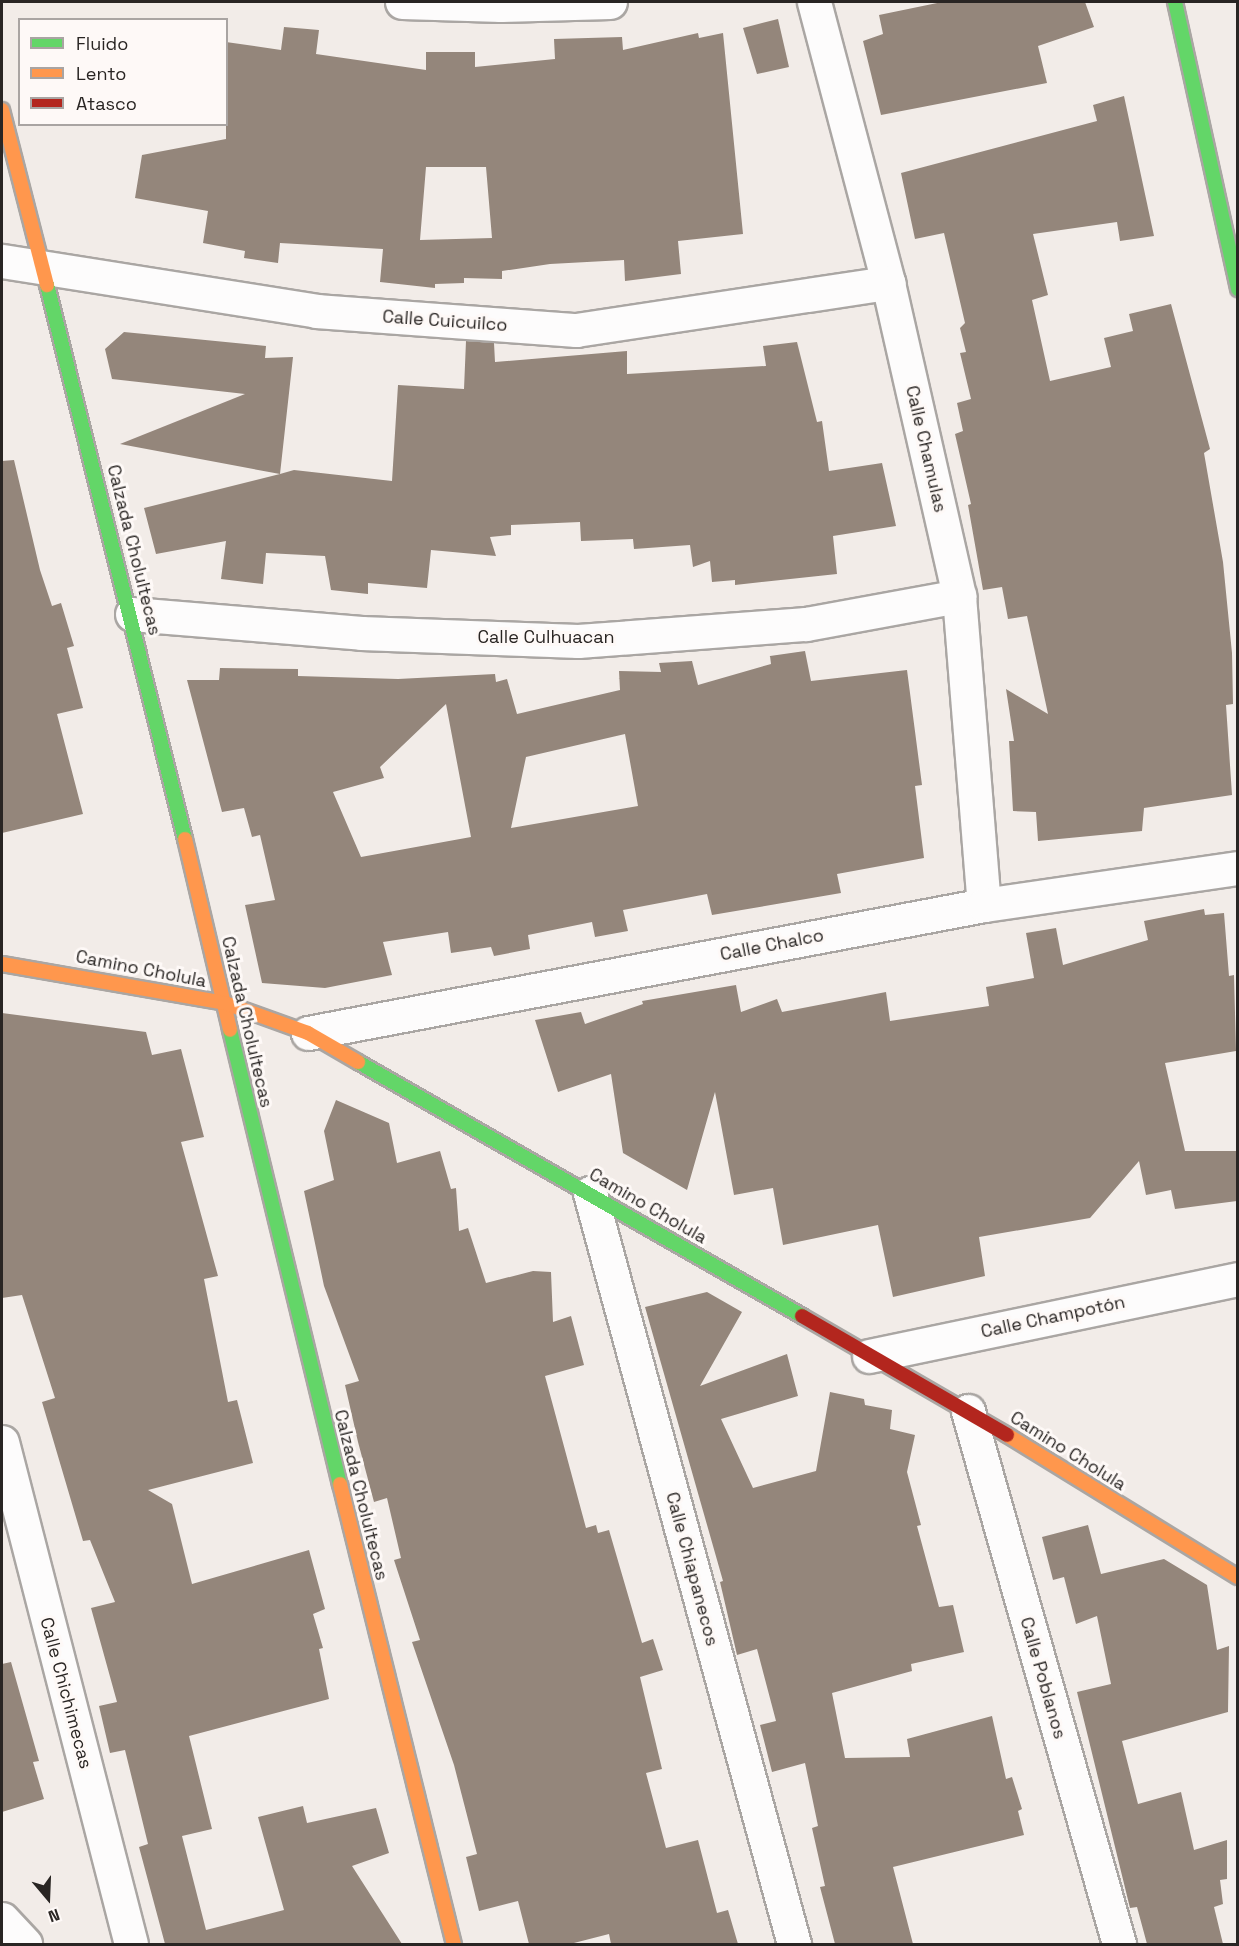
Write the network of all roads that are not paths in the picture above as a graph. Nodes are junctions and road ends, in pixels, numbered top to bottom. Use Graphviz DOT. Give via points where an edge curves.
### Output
graph roads {
  1 [pos="402,2"];
  2 [pos="610,2"];
  3 [pos="814,2"];
  4 [pos="1175,2"];
  5 [pos="2,110"];
  6 [pos="1233,247"];
  7 [pos="2,261"];
  8 [pos="46,271"];
  9 [pos="888,283"];
  10 [pos="1238,289"];
  11 [pos="959,596"];
  12 [pos="132,615"];
  13 [pos="1238,868"];
  14 [pos="984,905"];
  15 [pos="2,964"];
  16 [pos="225,1003"];
  17 [pos="308,1033"];
  18 [pos="590,1193"];
  19 [pos="1238,1279"];
  20 [pos="869,1356"];
  21 [pos="968,1411"];
  22 [pos="2,1442"];
  23 [pos="1238,1577"];
  24 [pos="2,1919"];
  25 [pos="25,1944"];
  26 [pos="131,1944"];
  27 [pos="454,1944"];
  28 [pos="794,1944"];
  29 [pos="1119,1944"];
  1 -- 2 [label="street"];
  3 -- 9 [label="street, Calle Chamulas"];
  4 -- 6 [label="street"];
  5 -- 8 [label="street, Calzada Cholultecas"];
  6 -- 10 [label="street"];
  7 -- 8 [label="street, Calle Cuicuilco"];
  8 -- 9 [label="street, Calle Cuicuilco" via="316,312 576,330"];
  8 -- 12 [label="street, Calzada Cholultecas"];
  9 -- 11 [label="street, Calle Chamulas"];
  11 -- 12 [label="street, Calle Culhuacan" via="806,624 578,641 361,633"];
  11 -- 14 [label="street, Calle Chamulas"];
  12 -- 16 [label="street, Calzada Cholultecas"];
  13 -- 14 [label="street, Calle Chalco"];
  14 -- 17 [label="street, Calle Chalco"];
  15 -- 16 [label="street, Camino Cholula"];
  16 -- 17 [label="street, Camino Cholula"];
  16 -- 27 [label="street, Calzada Cholultecas" via="290,1284"];
  17 -- 18 [label="street, Camino Cholula"];
  18 -- 20 [label="street, Camino Cholula"];
  18 -- 28 [label="street, Calle Chiapanecos"];
  19 -- 20 [label="street, Calle Champotón"];
  20 -- 21 [label="street, Camino Cholula"];
  21 -- 23 [label="street, Camino Cholula"];
  21 -- 29 [label="street, Calle Poblanos"];
  22 -- 26 [label="street, Calle Chichimecas"];
  24 -- 25 [label="street"];
}
